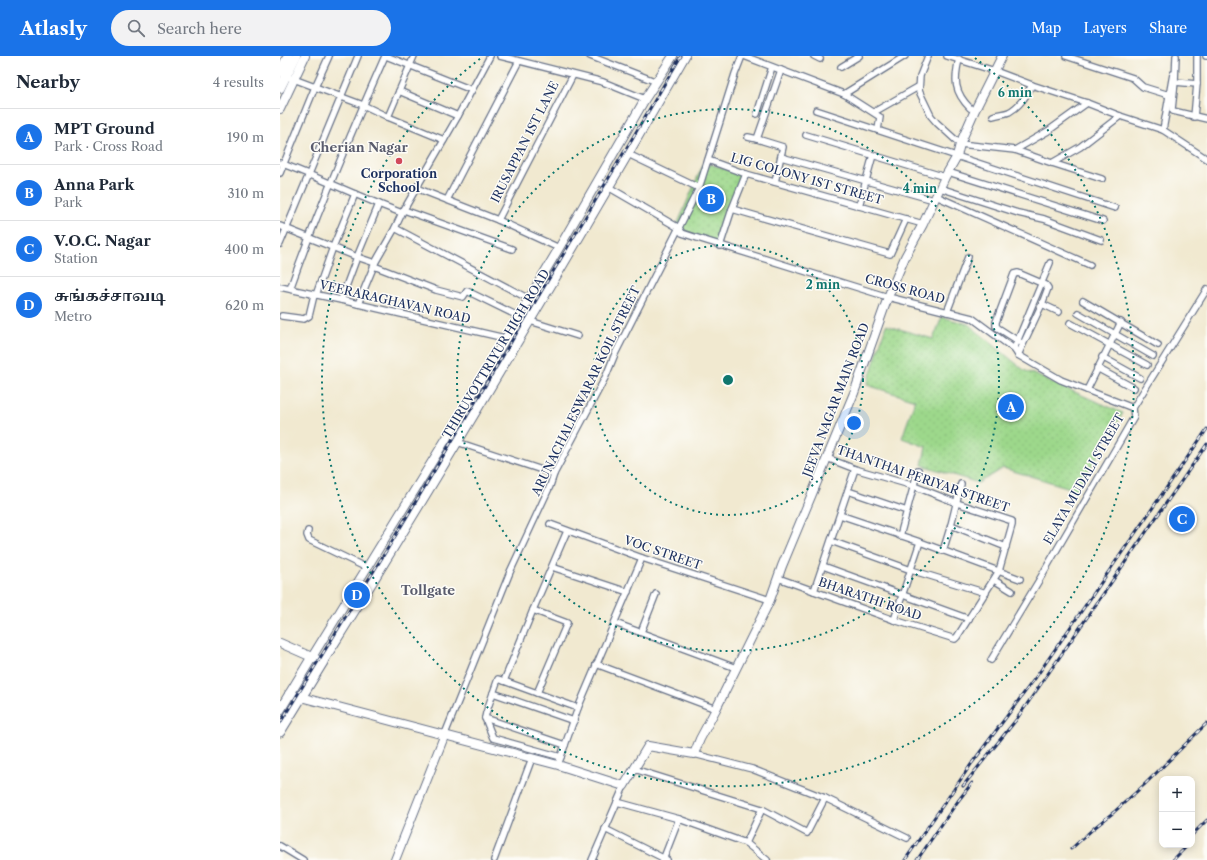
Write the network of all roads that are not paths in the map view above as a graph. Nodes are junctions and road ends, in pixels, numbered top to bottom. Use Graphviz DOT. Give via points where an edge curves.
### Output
graph roads {
  1 [pos="288,56"];
  2 [pos="296,56"];
  3 [pos="304,56"];
  4 [pos="329,56"];
  5 [pos="358,56"];
  6 [pos="386,56"];
  7 [pos="414,56"];
  8 [pos="490,56"];
  9 [pos="500,56"];
  10 [pos="590,56"];
  11 [pos="673,56"];
  12 [pos="685,56"];
  13 [pos="743,56"];
  14 [pos="860,56"];
  15 [pos="905,56"];
  16 [pos="928,56"];
  17 [pos="947,56"];
  18 [pos="1002,56"];
  19 [pos="1066,56"];
  20 [pos="1172,56"];
  21 [pos="1176,56"];
  22 [pos="1197,56"];
  23 [pos="959,59"];
  24 [pos="519,61"];
  25 [pos="410,66"];
  26 [pos="772,67"];
  27 [pos="841,68"];
  28 [pos="781,70"];
  29 [pos="995,71"];
  30 [pos="285,75"];
  31 [pos="573,75"];
  32 [pos="657,82"];
  33 [pos="1175,82"];
  34 [pos="1198,84"];
  35 [pos="1032,85"];
  36 [pos="315,87"];
  37 [pos="918,87"];
  38 [pos="280,88"];
  39 [pos="472,90"];
  40 [pos="399,91"];
  41 [pos="844,94"];
  42 [pos="1169,95"];
  43 [pos="340,97"];
  44 [pos="645,99"];
  45 [pos="1087,103"];
  46 [pos="363,106"];
  47 [pos="970,108"];
  48 [pos="280,109"];
  49 [pos="816,110"];
  50 [pos="874,112"];
  51 [pos="757,114"];
  52 [pos="458,116"];
  53 [pos="993,116"];
  54 [pos="1120,116"];
  55 [pos="388,117"];
  56 [pos="1194,117"];
  57 [pos="1207,119"];
  58 [pos="878,130"];
  59 [pos="1162,130"];
  60 [pos="806,135"];
  61 [pos="748,137"];
  62 [pos="757,139"];
  63 [pos="444,140"];
  64 [pos="960,144"];
  65 [pos="1015,150"];
  66 [pos="628,154"];
  67 [pos="873,155"];
  68 [pos="957,156"];
  69 [pos="781,157"];
  70 [pos="1207,159"];
  71 [pos="708,160"];
  72 [pos="1052,163"];
  73 [pos="282,164"];
  74 [pos="280,173"];
  75 [pos="746,174"];
  76 [pos="946,174"];
  77 [pos="309,175"];
  78 [pos="1102,179"];
  79 [pos="598,181"];
  80 [pos="866,181"];
  81 [pos="775,182"];
  82 [pos="331,184"];
  83 [pos="416,188"];
  84 [pos="609,188"];
  85 [pos="699,188"];
  86 [pos="940,188"];
  87 [pos="355,194"];
  88 [pos="935,198"];
  89 [pos="447,200"];
  90 [pos="379,204"];
  91 [pos="859,206"];
  92 [pos="1115,208"];
  93 [pos="732,209"];
  94 [pos="403,211"];
  95 [pos="906,219"];
  96 [pos="498,220"];
  97 [pos="1103,221"];
  98 [pos="923,224"];
  99 [pos="283,228"];
  100 [pos="395,228"];
  101 [pos="679,228"];
  102 [pos="686,234"];
  103 [pos="308,238"];
  104 [pos="674,238"];
  105 [pos="1101,240"];
  106 [pos="280,244"];
  107 [pos="720,246"];
  108 [pos="333,247"];
  109 [pos="559,248"];
  110 [pos="512,249"];
  111 [pos="357,257"];
  112 [pos="968,257"];
  113 [pos="1050,263"];
  114 [pos="374,264"];
  115 [pos="1090,265"];
  116 [pos="1041,284"];
  117 [pos="280,287"];
  118 [pos="290,289"];
  119 [pos="1207,289"];
  120 [pos="315,295"];
  121 [pos="888,297"];
  122 [pos="529,298"];
  123 [pos="341,300"];
  124 [pos="1083,301"];
  125 [pos="358,304"];
  126 [pos="1042,304"];
  127 [pos="947,312"];
  128 [pos="1059,312"];
  129 [pos="1078,313"];
  130 [pos="282,316"];
  131 [pos="518,316"];
  132 [pos="530,321"];
  133 [pos="1120,322"];
  134 [pos="1070,323"];
  135 [pos="1115,333"];
  136 [pos="578,336"];
  137 [pos="506,338"];
  138 [pos="518,341"];
  139 [pos="1021,342"];
  140 [pos="1109,344"];
  141 [pos="1158,345"];
  142 [pos="1014,349"];
  143 [pos="1018,355"];
  144 [pos="1153,356"];
  145 [pos="1102,357"];
  146 [pos="1147,365"];
  147 [pos="1097,368"];
  148 [pos="1140,378"];
  149 [pos="1134,388"];
  150 [pos="1087,390"];
  151 [pos="1133,408"];
  152 [pos="457,442"];
  153 [pos="827,458"];
  154 [pos="855,469"];
  155 [pos="918,470"];
  156 [pos="554,474"];
  157 [pos="961,484"];
  158 [pos="914,486"];
  159 [pos="848,491"];
  160 [pos="957,503"];
  161 [pos="907,511"];
  162 [pos="840,515"];
  163 [pos="550,524"];
  164 [pos="951,525"];
  165 [pos="308,531"];
  166 [pos="567,531"];
  167 [pos="900,536"];
  168 [pos="831,541"];
  169 [pos="920,542"];
  170 [pos="1006,547"];
  171 [pos="943,551"];
  172 [pos="642,558"];
  173 [pos="823,566"];
  174 [pos="552,567"];
  175 [pos="367,568"];
  176 [pos="911,570"];
  177 [pos="999,571"];
  178 [pos="778,578"];
  179 [pos="1020,579"];
  180 [pos="994,580"];
  181 [pos="814,591"];
  182 [pos="1012,591"];
  183 [pos="628,592"];
  184 [pos="986,593"];
  185 [pos="656,594"];
  186 [pos="902,596"];
  187 [pos="770,600"];
  188 [pos="533,610"];
  189 [pos="969,619"];
  190 [pos="894,620"];
  191 [pos="616,622"];
  192 [pos="641,632"];
  193 [pos="280,643"];
  194 [pos="312,657"];
  195 [pos="991,660"];
  196 [pos="323,662"];
  197 [pos="596,664"];
  198 [pos="736,668"];
  199 [pos="504,681"];
  200 [pos="493,693"];
  201 [pos="537,693"];
  202 [pos="289,694"];
  203 [pos="301,698"];
  204 [pos="578,708"];
  205 [pos="716,709"];
  206 [pos="280,710"];
  207 [pos="485,718"];
  208 [pos="574,721"];
  209 [pos="280,732"];
  210 [pos="445,734"];
  211 [pos="565,745"];
  212 [pos="694,754"];
  213 [pos="561,757"];
  214 [pos="532,758"];
  215 [pos="558,765"];
  216 [pos="634,769"];
  217 [pos="624,786"];
  218 [pos="825,798"];
  219 [pos="617,802"];
  220 [pos="762,809"];
  221 [pos="679,819"];
  222 [pos="605,829"];
  223 [pos="907,838"];
  224 [pos="746,843"];
  225 [pos="280,846"];
  226 [pos="594,859"];
  227 [pos="303,860"];
  228 [pos="395,860"];
  229 [pos="494,860"];
  230 [pos="665,860"];
  231 [pos="767,860"];
  1 -- 30 [label="main road"];
  2 -- 30 [label="main road"];
  3 -- 30 [label="main road"];
  4 -- 36 [label="street"];
  5 -- 43 [label="street"];
  6 -- 25 [label="street"];
  6 -- 46 [label="street"];
  7 -- 25 [label="street"];
  8 -- 39 [label="street"];
  9 -- 24 [label="street"];
  10 -- 32 [label="street"];
  11 -- 32 [label="main road, THIRUVOTTRIYUR HIGH ROAD"];
  12 -- 66 [label="main road, THIRUVOTTRIYUR HIGH ROAD"];
  13 -- 26 [label="street"];
  13 -- 71 [label="street, ARUNACHALESWARAR KOIL STREET"];
  14 -- 27 [label="street"];
  15 -- 41 [label="street"];
  16 -- 37 [label="street"];
  17 -- 23 [label="street"];
  18 -- 29 [label="main road, JEEVA NAGAR MAIN ROAD"];
  19 -- 42 [label="street" via="1133,78 1143,87"];
  20 -- 42 [label="street" via="1174,70"];
  21 -- 33 [label="street"];
  22 -- 34 [label="street"];
  23 -- 29 [label="street"];
  23 -- 47 [label="street" via="956,74 957,90"];
  24 -- 31 [label="street"];
  24 -- 89 [label="street"];
  25 -- 39 [label="street"];
  25 -- 40 [label="street"];
  26 -- 28 [label="street"];
  26 -- 51 [label="street"];
  28 -- 41 [label="street"];
  28 -- 62 [label="street"];
  29 -- 35 [label="street"];
  29 -- 64 [label="main road, JEEVA NAGAR MAIN ROAD"];
  30 -- 36 [label="street"];
  30 -- 38 [label="main road"];
  30 -- 48 [label="main road"];
  31 -- 44 [label="street" via="603,82"];
  31 -- 96 [label="street, IRUSAPPAN 1ST LANE"];
  32 -- 44 [label="main road, THIRUVOTTRIYUR HIGH ROAD"];
  33 -- 34 [label="street"];
  33 -- 56 [label="street" via="1173,111"];
  34 -- 56 [label="street"];
  35 -- 45 [label="street"];
  35 -- 53 [label="street" via="1020,103 1008,112"];
  36 -- 43 [label="street"];
  36 -- 73 [label="street"];
  37 -- 50 [label="street"];
  37 -- 64 [label="street" via="931,116"];
  39 -- 52 [label="street"];
  40 -- 52 [label="street"];
  40 -- 55 [label="street"];
  41 -- 50 [label="street"];
  42 -- 59 [label="street"];
  43 -- 46 [label="street"];
  43 -- 77 [label="street"];
  44 -- 79 [label="main road, THIRUVOTTRIYUR HIGH ROAD"];
  45 -- 54 [label="street"];
  45 -- 65 [label="street" via="1048,131"];
  46 -- 55 [label="street"];
  46 -- 82 [label="street"];
  49 -- 58 [label="street"];
  50 -- 58 [label="street" via="880,117"];
  52 -- 63 [label="street"];
  54 -- 59 [label="street"];
  54 -- 72 [label="street" via="1080,147"];
  55 -- 63 [label="street"];
  56 -- 57 [label="street"];
  58 -- 68 [label="street"];
  59 -- 70 [label="street"];
  60 -- 67 [label="street"];
  61 -- 62 [label="street"];
  62 -- 69 [label="street" via="783,147"];
  63 -- 83 [label="street"];
  64 -- 65 [label="street"];
  64 -- 68 [label="main road, JEEVA NAGAR MAIN ROAD"];
  65 -- 72 [label="street"];
  66 -- 84 [label="main road, THIRUVOTTRIYUR HIGH ROAD"];
  66 -- 85 [label="street"];
  67 -- 76 [label="street"];
  67 -- 80 [label="street"];
  68 -- 76 [label="main road, JEEVA NAGAR MAIN ROAD"];
  68 -- 92 [label="street"];
  69 -- 80 [label="street"];
  69 -- 81 [label="street"];
  71 -- 75 [label="street, LIG COLONY 1ST STREET"];
  71 -- 85 [label="street, ARUNACHALESWARAR KOIL STREET"];
  72 -- 78 [label="street"];
  73 -- 74 [label="street"];
  73 -- 77 [label="street"];
  75 -- 81 [label="street, LIG COLONY 1ST STREET"];
  75 -- 93 [label="street"];
  76 -- 86 [label="main road, JEEVA NAGAR MAIN ROAD"];
  76 -- 97 [label="street"];
  77 -- 82 [label="street"];
  77 -- 99 [label="street"];
  79 -- 84 [label="street, CROSS ROAD"];
  79 -- 109 [label="main road, THIRUVOTTRIYUR HIGH ROAD"];
  80 -- 88 [label="street"];
  80 -- 91 [label="street"];
  81 -- 91 [label="street, LIG COLONY 1ST STREET"];
  82 -- 87 [label="street"];
  82 -- 103 [label="street"];
  83 -- 89 [label="street"];
  83 -- 94 [label="street"];
  84 -- 101 [label="street, CROSS ROAD"];
  84 -- 132 [label="main road, THIRUVOTTRIYUR HIGH ROAD"];
  85 -- 101 [label="street, ARUNACHALESWARAR KOIL STREET"];
  86 -- 88 [label="main road, JEEVA NAGAR MAIN ROAD"];
  86 -- 105 [label="street"];
  87 -- 90 [label="street"];
  87 -- 108 [label="street"];
  88 -- 98 [label="main road, JEEVA NAGAR MAIN ROAD"];
  88 -- 115 [label="street"];
  89 -- 96 [label="street"];
  90 -- 94 [label="street"];
  90 -- 111 [label="street"];
  91 -- 95 [label="street, LIG COLONY 1ST STREET"];
  93 -- 95 [label="street" via="890,254"];
  93 -- 107 [label="street"];
  94 -- 100 [label="street"];
  94 -- 110 [label="street"];
  95 -- 98 [label="street, LIG COLONY 1ST STREET"];
  96 -- 109 [label="street"];
  98 -- 121 [label="main road, JEEVA NAGAR MAIN ROAD"];
  99 -- 103 [label="street"];
  99 -- 106 [label="street"];
  100 -- 114 [label="street"];
  100 -- 122 [label="street"];
  101 -- 102 [label="street, CROSS ROAD"];
  101 -- 104 [label="street, ARUNACHALESWARAR KOIL STREET"];
  102 -- 104 [label="street"];
  102 -- 107 [label="street, CROSS ROAD"];
  103 -- 108 [label="street"];
  103 -- 118 [label="street"];
  104 -- 156 [label="street, ARUNACHALESWARAR KOIL STREET"];
  107 -- 121 [label="street, CROSS ROAD"];
  108 -- 111 [label="street"];
  108 -- 120 [label="street"];
  109 -- 122 [label="main road, THIRUVOTTRIYUR HIGH ROAD"];
  111 -- 114 [label="street"];
  111 -- 123 [label="street"];
  112 -- 127 [label="street"];
  113 -- 116 [label="street"];
  114 -- 125 [label="street"];
  114 -- 131 [label="street" via="436,290 463,297 467,291"];
  116 -- 126 [label="street" via="1048,288"];
  116 -- 139 [label="street"];
  116 -- 139 [label="street" via="1018,273 1014,274 996,322 998,328"];
  117 -- 118 [label="street, VEERARAGHAVAN ROAD"];
  118 -- 120 [label="street, VEERARAGHAVAN ROAD"];
  119 -- 151 [label="street, ELAYA MUDALI STREET"];
  120 -- 123 [label="street, VEERARAGHAVAN ROAD"];
  120 -- 130 [label="street" via="307,318"];
  121 -- 127 [label="street, CROSS ROAD"];
  121 -- 153 [label="main road, JEEVA NAGAR MAIN ROAD" via="854,393"];
  122 -- 131 [label="main road, THIRUVOTTRIYUR HIGH ROAD"];
  123 -- 125 [label="street, VEERARAGHAVAN ROAD"];
  124 -- 133 [label="street"];
  125 -- 137 [label="street, VEERARAGHAVAN ROAD"];
  126 -- 128 [label="street"];
  126 -- 139 [label="street"];
  127 -- 142 [label="street, CROSS ROAD" via="972,318"];
  129 -- 135 [label="street"];
  131 -- 137 [label="main road, THIRUVOTTRIYUR HIGH ROAD"];
  132 -- 136 [label="street"];
  132 -- 138 [label="main road, THIRUVOTTRIYUR HIGH ROAD"];
  133 -- 135 [label="street"];
  133 -- 141 [label="street"];
  134 -- 140 [label="street"];
  135 -- 140 [label="street"];
  135 -- 144 [label="street"];
  137 -- 138 [label="street, VEERARAGHAVAN ROAD"];
  137 -- 175 [label="main road, THIRUVOTTRIYUR HIGH ROAD"];
  138 -- 152 [label="main road, THIRUVOTTRIYUR HIGH ROAD"];
  139 -- 142 [label="street"];
  139 -- 143 [label="street"];
  140 -- 145 [label="street"];
  140 -- 146 [label="street"];
  142 -- 143 [label="street, CROSS ROAD"];
  143 -- 150 [label="street, CROSS ROAD" via="1061,380"];
  145 -- 147 [label="street"];
  145 -- 148 [label="street"];
  147 -- 149 [label="street"];
  147 -- 150 [label="street"];
  150 -- 151 [label="street, CROSS ROAD"];
  151 -- 195 [label="street, ELAYA MUDALI STREET" via="1134,417"];
  152 -- 156 [label="street"];
  152 -- 196 [label="main road, THIRUVOTTRIYUR HIGH ROAD"];
  153 -- 154 [label="street, THANTHAI PERIYAR STREET"];
  153 -- 178 [label="main road, JEEVA NAGAR MAIN ROAD"];
  154 -- 158 [label="street, THANTHAI PERIYAR STREET"];
  154 -- 159 [label="street"];
  155 -- 158 [label="street"];
  156 -- 210 [label="street, ARUNACHALESWARAR KOIL STREET" via="510,572"];
  157 -- 160 [label="street"];
  158 -- 160 [label="street, THANTHAI PERIYAR STREET"];
  158 -- 161 [label="street"];
  159 -- 161 [label="street"];
  159 -- 162 [label="street"];
  160 -- 164 [label="street"];
  160 -- 170 [label="street, THANTHAI PERIYAR STREET" via="1012,520"];
  161 -- 167 [label="street"];
  162 -- 167 [label="street"];
  162 -- 168 [label="street"];
  163 -- 166 [label="street, VOC STREET"];
  164 -- 170 [label="street"];
  164 -- 171 [label="street"];
  165 -- 175 [label="street" via="309,540"];
  166 -- 172 [label="street, VOC STREET"];
  166 -- 174 [label="street"];
  167 -- 169 [label="street"];
  168 -- 173 [label="street"];
  168 -- 176 [label="street"];
  169 -- 171 [label="street"];
  169 -- 176 [label="street"];
  170 -- 177 [label="street"];
  171 -- 177 [label="street"];
  172 -- 183 [label="street"];
  172 -- 187 [label="street, VOC STREET"];
  173 -- 181 [label="street"];
  173 -- 186 [label="street"];
  174 -- 183 [label="street"];
  174 -- 188 [label="street"];
  175 -- 194 [label="main road, THIRUVOTTRIYUR HIGH ROAD"];
  176 -- 184 [label="street"];
  176 -- 186 [label="street"];
  177 -- 179 [label="street"];
  177 -- 180 [label="street"];
  178 -- 181 [label="street, BHARATHI ROAD"];
  178 -- 187 [label="main road, JEEVA NAGAR MAIN ROAD"];
  180 -- 182 [label="street"];
  180 -- 184 [label="street"];
  181 -- 190 [label="street, BHARATHI ROAD"];
  183 -- 191 [label="street"];
  184 -- 189 [label="street"];
  185 -- 192 [label="street"];
  186 -- 189 [label="street"];
  186 -- 190 [label="street"];
  187 -- 198 [label="main road, JEEVA NAGAR MAIN ROAD"];
  188 -- 199 [label="street"];
  188 -- 201 [label="street" via="567,623"];
  189 -- 190 [label="street, BHARATHI ROAD" via="955,639"];
  191 -- 192 [label="street"];
  191 -- 197 [label="street"];
  192 -- 198 [label="street"];
  193 -- 194 [label="main road"];
  194 -- 196 [label="main road"];
  194 -- 202 [label="main road"];
  196 -- 203 [label="main road"];
  197 -- 204 [label="street"];
  197 -- 205 [label="street"];
  198 -- 205 [label="main road, JEEVA NAGAR MAIN ROAD"];
  199 -- 200 [label="street" via="498,680"];
  199 -- 201 [label="street"];
  200 -- 207 [label="street"];
  200 -- 208 [label="street"];
  201 -- 204 [label="street"];
  202 -- 203 [label="main road"];
  202 -- 206 [label="main road"];
  203 -- 209 [label="main road"];
  203 -- 210 [label="main road"];
  204 -- 208 [label="street"];
  205 -- 212 [label="main road, JEEVA NAGAR MAIN ROAD"];
  207 -- 211 [label="street"];
  207 -- 213 [label="street" via="495,740"];
  208 -- 211 [label="street"];
  210 -- 214 [label="main road"];
  210 -- 228 [label="main road"];
  211 -- 213 [label="street"];
  212 -- 216 [label="main road" via="648,746"];
  212 -- 218 [label="street" via="752,769"];
  213 -- 215 [label="street"];
  214 -- 215 [label="main road"];
  214 -- 229 [label="street"];
  215 -- 217 [label="main road"];
  216 -- 217 [label="main road"];
  216 -- 220 [label="street"];
  217 -- 219 [label="street"];
  218 -- 220 [label="street" via="807,833"];
  218 -- 223 [label="street"];
  219 -- 221 [label="street"];
  219 -- 222 [label="street"];
  220 -- 224 [label="street"];
  221 -- 224 [label="street"];
  221 -- 230 [label="street"];
  222 -- 226 [label="street"];
  222 -- 230 [label="street"];
  224 -- 231 [label="street"];
  225 -- 227 [label="street"];
}
